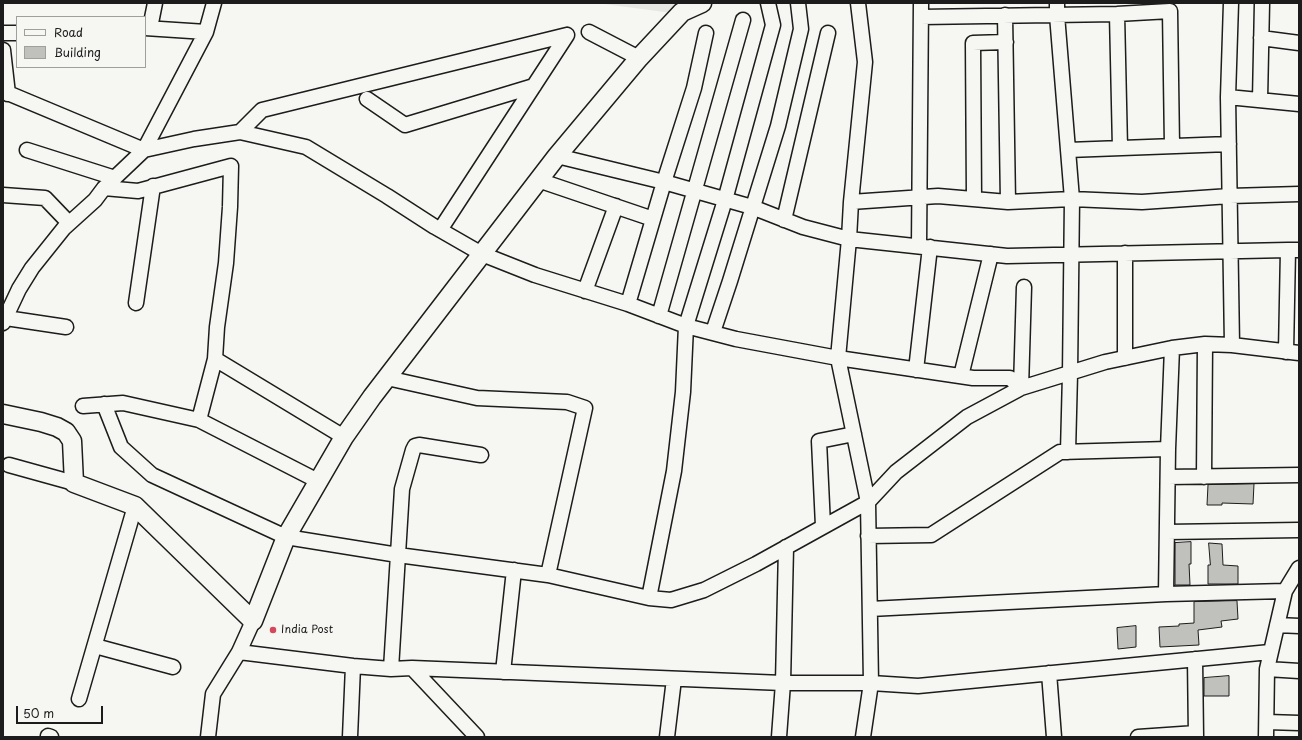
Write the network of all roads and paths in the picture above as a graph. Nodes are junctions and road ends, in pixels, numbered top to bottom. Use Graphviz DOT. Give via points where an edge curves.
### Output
graph roads {
  1 [pos="154,3"];
  2 [pos="214,3"];
  3 [pos="702,3"];
  4 [pos="768,3"];
  5 [pos="798,3"];
  6 [pos="858,3"];
  7 [pos="1231,3"];
  8 [pos="1262,3"];
  9 [pos="685,8"];
  10 [pos="1057,9"];
  11 [pos="921,10"];
  12 [pos="1117,14"];
  13 [pos="1005,15"];
  14 [pos="744,20"];
  15 [pos="147,28"];
  16 [pos="206,32"];
  17 [pos="590,32"];
  18 [pos="3,33"];
  19 [pos="16,33"];
  20 [pos="706,33"];
  21 [pos="828,33"];
  22 [pos="1261,38"];
  23 [pos="1006,42"];
  24 [pos="1299,43"];
  25 [pos="3,50"];
  26 [pos="639,58"];
  27 [pos="534,86"];
  28 [pos="6,93"];
  29 [pos="1228,97"];
  30 [pos="368,99"];
  31 [pos="1260,100"];
  32 [pos="1299,104"];
  33 [pos="240,132"];
  34 [pos="1229,144"];
  35 [pos="1172,146"];
  36 [pos="1120,148"];
  37 [pos="27,150"];
  38 [pos="144,150"];
  39 [pos="1068,150"];
  40 [pos="557,156"];
  41 [pos="115,178"];
  42 [pos="538,180"];
  43 [pos="664,182"];
  44 [pos="153,186"];
  45 [pos="104,188"];
  46 [pos="695,192"];
  47 [pos="1299,194"];
  48 [pos="3,195"];
  49 [pos="1230,196"];
  50 [pos="919,197"];
  51 [pos="974,199"];
  52 [pos="1072,199"];
  53 [pos="726,200"];
  54 [pos="851,202"];
  55 [pos="1008,202"];
  56 [pos="616,206"];
  57 [pos="752,207"];
  58 [pos="653,219"];
  59 [pos="784,220"];
  60 [pos="69,223"];
  61 [pos="440,230"];
  62 [pos="849,239"];
  63 [pos="924,247"];
  64 [pos="1231,250"];
  65 [pos="1294,250"];
  66 [pos="1125,253"];
  67 [pos="482,254"];
  68 [pos="991,254"];
  69 [pos="1071,254"];
  70 [pos="1024,287"];
  71 [pos="585,291"];
  72 [pos="136,303"];
  73 [pos="628,304"];
  74 [pos="659,316"];
  75 [pos="4,320"];
  76 [pos="686,326"];
  77 [pos="66,327"];
  78 [pos="713,332"];
  79 [pos="1205,344"];
  80 [pos="1232,345"];
  81 [pos="1172,348"];
  82 [pos="1292,353"];
  83 [pos="838,358"];
  84 [pos="1125,358"];
  85 [pos="215,359"];
  86 [pos="916,370"];
  87 [pos="1070,374"];
  88 [pos="961,376"];
  89 [pos="387,378"];
  90 [pos="1021,388"];
  91 [pos="104,404"];
  92 [pos="83,406"];
  93 [pos="3,414"];
  94 [pos="200,420"];
  95 [pos="854,434"];
  96 [pos="344,437"];
  97 [pos="1168,449"];
  98 [pos="1068,452"];
  99 [pos="481,455"];
  100 [pos="9,465"];
  101 [pos="1299,475"];
  102 [pos="1204,476"];
  103 [pos="1168,477"];
  104 [pos="318,481"];
  105 [pos="74,484"];
  106 [pos="868,502"];
  107 [pos="135,506"];
  108 [pos="824,526"];
  109 [pos="1299,530"];
  110 [pos="1167,532"];
  111 [pos="868,536"];
  112 [pos="286,537"];
  113 [pos="786,546"];
  114 [pos="398,555"];
  115 [pos="1299,568"];
  116 [pos="514,570"];
  117 [pos="548,575"];
  118 [pos="1285,591"];
  119 [pos="1166,594"];
  120 [pos="649,598"];
  121 [pos="870,610"];
  122 [pos="253,621"];
  123 [pos="1277,625"];
  124 [pos="1299,626"];
  125 [pos="95,646"];
  126 [pos="239,652"];
  127 [pos="1270,652"];
  128 [pos="1195,659"];
  129 [pos="353,666"];
  130 [pos="173,667"];
  131 [pos="412,668"];
  132 [pos="1267,669"];
  133 [pos="391,670"];
  134 [pos="1299,671"];
  135 [pos="503,672"];
  136 [pos="1049,673"];
  137 [pos="674,679"];
  138 [pos="783,683"];
  139 [pos="871,683"];
  140 [pos="79,699"];
  141 [pos="1266,722"];
  142 [pos="1299,723"];
  143 [pos="1196,735"];
  144 [pos="48,736"];
  145 [pos="51,737"];
  146 [pos="208,737"];
  147 [pos="350,737"];
  148 [pos="477,737"];
  149 [pos="667,737"];
  150 [pos="779,737"];
  151 [pos="863,737"];
  152 [pos="1054,737"];
  153 [pos="1138,737"];
  154 [pos="1266,737"];
  1 -- 15 [label="street"];
  2 -- 16 [label="street"];
  3 -- 9 [label="main road"];
  4 -- 53 [label="street" via="773,25"];
  5 -- 57 [label="street" via="801,29 778,126"];
  6 -- 54 [label="street" via="865,62"];
  7 -- 29 [label="street"];
  8 -- 22 [label="street"];
  9 -- 26 [label="main road"];
  10 -- 12 [label="street"];
  10 -- 13 [label="street"];
  10 -- 39 [label="street"];
  11 -- 13 [label="street"];
  11 -- 50 [label="street"];
  12 -- 35 [label="street" via="1170,11"];
  12 -- 36 [label="street"];
  13 -- 23 [label="street"];
  14 -- 46 [label="street"];
  15 -- 16 [label="street"];
  16 -- 38 [label="street"];
  17 -- 26 [label="street"];
  18 -- 19 [label="street"];
  20 -- 43 [label="street" via="694,88"];
  21 -- 59 [label="street"];
  22 -- 24 [label="street"];
  22 -- 31 [label="street"];
  23 -- 51 [label="street" via="973,43"];
  23 -- 55 [label="street"];
  25 -- 28 [label="street"];
  26 -- 40 [label="main road"];
  27 -- 30 [label="street" via="405,125"];
  27 -- 33 [label="street" via="567,36 262,110"];
  27 -- 61 [label="street"];
  28 -- 38 [label="street"];
  29 -- 31 [label="street"];
  29 -- 34 [label="street"];
  31 -- 32 [label="street"];
  33 -- 38 [label="street"];
  33 -- 61 [label="street" via="306,147"];
  34 -- 35 [label="street"];
  34 -- 49 [label="street"];
  35 -- 36 [label="street"];
  36 -- 39 [label="street"];
  37 -- 41 [label="street"];
  38 -- 41 [label="street"];
  39 -- 52 [label="street"];
  40 -- 42 [label="main road"];
  40 -- 43 [label="street"];
  41 -- 45 [label="street"];
  42 -- 56 [label="street"];
  42 -- 67 [label="main road"];
  43 -- 46 [label="street"];
  43 -- 58 [label="street"];
  44 -- 45 [label="street" via="138,190"];
  44 -- 72 [label="street"];
  44 -- 85 [label="street" via="231,166 227,256"];
  45 -- 60 [label="street" via="95,200"];
  46 -- 53 [label="street"];
  46 -- 74 [label="street"];
  47 -- 49 [label="street"];
  48 -- 60 [label="street" via="45,198"];
  49 -- 52 [label="street" via="1142,202"];
  49 -- 64 [label="street"];
  50 -- 51 [label="street"];
  50 -- 54 [label="street"];
  50 -- 63 [label="street"];
  51 -- 55 [label="street"];
  52 -- 55 [label="street"];
  52 -- 69 [label="street"];
  53 -- 57 [label="street"];
  53 -- 76 [label="street"];
  54 -- 62 [label="street"];
  56 -- 58 [label="street"];
  56 -- 71 [label="street"];
  57 -- 59 [label="street"];
  57 -- 78 [label="street"];
  58 -- 73 [label="street"];
  59 -- 62 [label="street"];
  60 -- 75 [label="street" via="32,268"];
  61 -- 67 [label="street"];
  62 -- 63 [label="street"];
  62 -- 83 [label="street"];
  63 -- 68 [label="street"];
  63 -- 86 [label="street"];
  64 -- 65 [label="street"];
  64 -- 66 [label="street"];
  64 -- 80 [label="street"];
  65 -- 82 [label="street"];
  66 -- 69 [label="street"];
  66 -- 84 [label="street"];
  67 -- 71 [label="street"];
  67 -- 89 [label="main road"];
  68 -- 69 [label="street"];
  68 -- 88 [label="street"];
  69 -- 87 [label="street"];
  70 -- 90 [label="street"];
  71 -- 73 [label="street"];
  73 -- 74 [label="street"];
  74 -- 76 [label="street"];
  75 -- 77 [label="street"];
  76 -- 78 [label="street"];
  76 -- 120 [label="street" via="683,392 674,471"];
  78 -- 83 [label="street"];
  79 -- 80 [label="street"];
  79 -- 81 [label="street"];
  79 -- 102 [label="street"];
  80 -- 82 [label="street"];
  81 -- 84 [label="street"];
  81 -- 97 [label="street"];
  83 -- 86 [label="street"];
  83 -- 95 [label="street"];
  84 -- 87 [label="street"];
  85 -- 94 [label="street"];
  85 -- 96 [label="street"];
  86 -- 88 [label="street"];
  87 -- 90 [label="street"];
  87 -- 98 [label="street"];
  88 -- 90 [label="street" via="1010,378"];
  89 -- 96 [label="main road"];
  89 -- 117 [label="street" via="477,398 567,402 585,408"];
  90 -- 106 [label="street" via="967,417 896,472"];
  91 -- 92 [label="street"];
  91 -- 94 [label="street" via="123,403"];
  91 -- 112 [label="street" via="120,447 152,475"];
  93 -- 105 [label="main road" via="41,422 66,432 72,441"];
  94 -- 104 [label="street"];
  95 -- 106 [label="street"];
  95 -- 108 [label="street" via="818,442"];
  96 -- 104 [label="main road"];
  97 -- 98 [label="street"];
  97 -- 103 [label="street"];
  98 -- 111 [label="street" via="1060,452 931,535"];
  99 -- 114 [label="street" via="415,446 402,490"];
  100 -- 105 [label="street"];
  101 -- 102 [label="street"];
  102 -- 103 [label="street"];
  103 -- 110 [label="street"];
  104 -- 112 [label="main road"];
  105 -- 107 [label="main road"];
  106 -- 108 [label="street"];
  106 -- 111 [label="street"];
  107 -- 122 [label="main road"];
  107 -- 125 [label="street"];
  108 -- 113 [label="street"];
  109 -- 110 [label="street"];
  110 -- 119 [label="street"];
  111 -- 121 [label="street"];
  112 -- 114 [label="street"];
  112 -- 122 [label="main road"];
  113 -- 120 [label="street" via="704,590 671,600"];
  113 -- 138 [label="street"];
  114 -- 116 [label="street"];
  114 -- 133 [label="street"];
  115 -- 118 [label="street"];
  116 -- 117 [label="street"];
  116 -- 135 [label="street"];
  117 -- 120 [label="street"];
  118 -- 119 [label="street"];
  118 -- 123 [label="street"];
  119 -- 121 [label="street"];
  121 -- 139 [label="street"];
  122 -- 126 [label="street"];
  123 -- 124 [label="street"];
  123 -- 127 [label="street"];
  125 -- 130 [label="street"];
  125 -- 140 [label="street"];
  126 -- 129 [label="street"];
  126 -- 146 [label="street" via="213,694"];
  127 -- 128 [label="street"];
  127 -- 132 [label="street"];
  128 -- 136 [label="street"];
  128 -- 143 [label="street"];
  129 -- 133 [label="street"];
  129 -- 147 [label="street"];
  131 -- 133 [label="street"];
  131 -- 135 [label="street"];
  131 -- 148 [label="street"];
  132 -- 134 [label="street"];
  132 -- 141 [label="street"];
  135 -- 137 [label="street"];
  136 -- 139 [label="street" via="918,686"];
  136 -- 152 [label="street"];
  137 -- 138 [label="street"];
  137 -- 149 [label="street"];
  138 -- 139 [label="street"];
  138 -- 150 [label="street"];
  139 -- 151 [label="street"];
  141 -- 142 [label="street"];
  141 -- 154 [label="street"];
  143 -- 153 [label="street"];
  144 -- 145 [label="street"];
}
